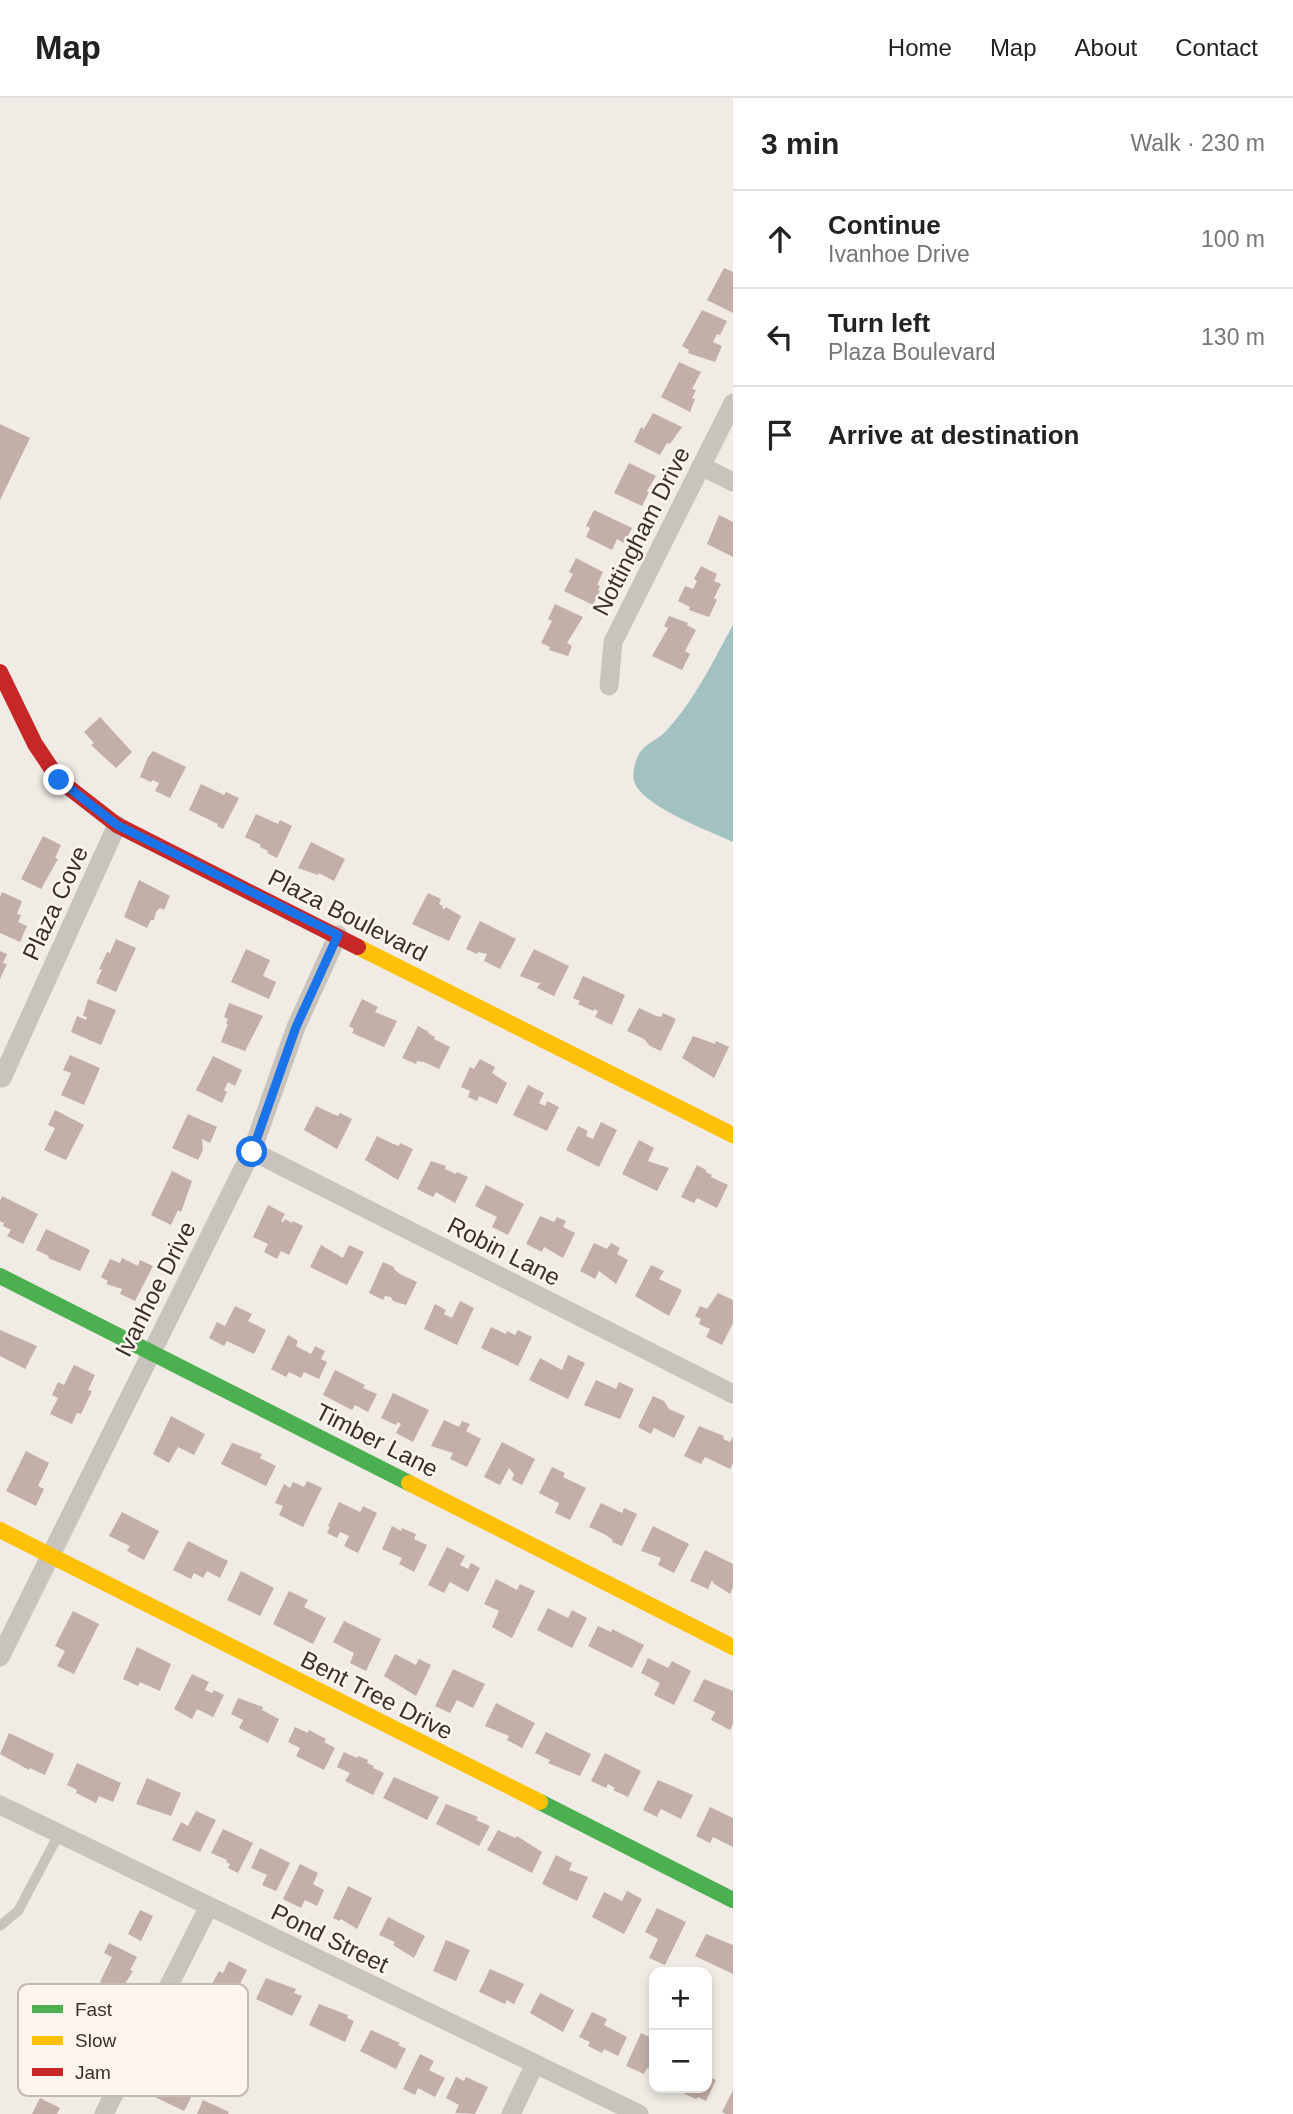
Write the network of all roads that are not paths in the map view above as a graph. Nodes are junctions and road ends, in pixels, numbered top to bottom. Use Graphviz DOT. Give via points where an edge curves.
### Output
graph roads {
  1 [pos="733,403"];
  2 [pos="701,466"];
  3 [pos="733,482"];
  4 [pos="0,672"];
  5 [pos="609,686"];
  6 [pos="117,825"];
  7 [pos="338,935"];
  8 [pos="2,1078"];
  9 [pos="733,1135"];
  10 [pos="252,1152"];
  11 [pos="0,1276"];
  12 [pos="151,1351"];
  13 [pos="733,1394"];
  14 [pos="0,1530"];
  15 [pos="51,1556"];
  16 [pos="733,1647"];
  17 [pos="0,1657"];
  18 [pos="0,1805"];
  19 [pos="59,1834"];
  20 [pos="733,1900"];
  21 [pos="209,1906"];
  22 [pos="0,1926"];
  23 [pos="170,1984"];
  24 [pos="536,2064"];
  25 [pos="113,2096"];
  26 [pos="104,2114"];
  27 [pos="511,2114"];
  28 [pos="639,2114"];
  1 -- 2 [label="street, Nottingham Drive"];
  2 -- 3 [label="street"];
  2 -- 5 [label="street, Nottingham Drive" via="613,642"];
  4 -- 6 [label="street, Plaza Boulevard" via="35,744 59,780"];
  6 -- 7 [label="street, Plaza Boulevard"];
  6 -- 8 [label="street, Plaza Cove"];
  7 -- 9 [label="street, Plaza Boulevard"];
  7 -- 10 [label="street, Ivanhoe Drive" via="296,1027"];
  10 -- 12 [label="street, Ivanhoe Drive"];
  10 -- 13 [label="street, Robin Lane"];
  11 -- 12 [label="street, Timber Lane"];
  12 -- 15 [label="street, Ivanhoe Drive"];
  12 -- 16 [label="street, Timber Lane"];
  14 -- 15 [label="street, Bent Tree Drive"];
  15 -- 17 [label="street, Ivanhoe Drive"];
  15 -- 20 [label="street, Bent Tree Drive"];
  18 -- 19 [label="street, Pond Street"];
  19 -- 21 [label="street, Pond Street"];
  19 -- 22 [label="lane" via="18,1911"];
  21 -- 23 [label="street"];
  21 -- 24 [label="street, Pond Street"];
  24 -- 27 [label="street"];
  24 -- 28 [label="street, Pond Street"];
  25 -- 26 [label="street"];
}
